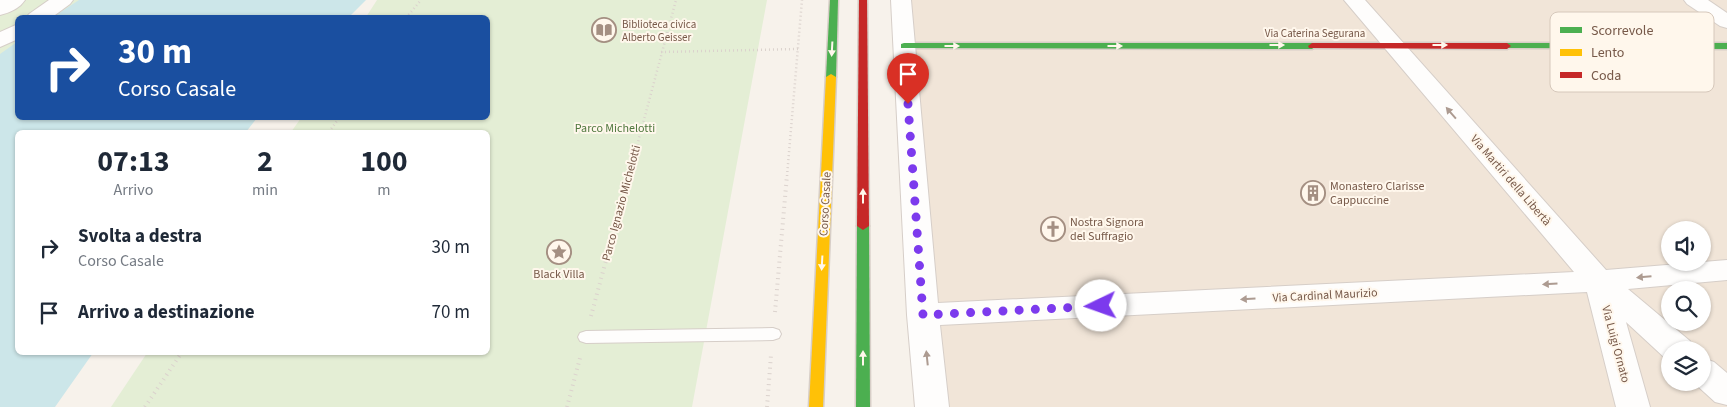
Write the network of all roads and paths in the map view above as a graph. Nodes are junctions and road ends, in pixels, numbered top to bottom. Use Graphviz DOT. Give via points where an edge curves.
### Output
graph roads {
  1 [pos="15,0"];
  2 [pos="63,0"];
  3 [pos="421,0"];
  4 [pos="676,0"];
  5 [pos="802,0"];
  6 [pos="834,0"];
  7 [pos="863,0"];
  8 [pos="901,0"];
  9 [pos="1354,0"];
  10 [pos="1694,0"];
  11 [pos="0,9"];
  12 [pos="1712,12"];
  13 [pos="1714,13"];
  14 [pos="40,15"];
  15 [pos="408,15"];
  16 [pos="1727,22"];
  17 [pos="15,32"];
  18 [pos="0,42"];
  19 [pos="1392,45"];
  20 [pos="1550,45"];
  21 [pos="904,46"];
  22 [pos="1714,46"];
  23 [pos="1727,46"];
  24 [pos="798,49"];
  25 [pos="662,52"];
  26 [pos="1727,270"];
  27 [pos="1599,281"];
  28 [pos="923,315"];
  29 [pos="773,334"];
  30 [pos="586,337"];
  31 [pos="1668,341"];
  32 [pos="180,355"];
  33 [pos="1711,379"];
  34 [pos="1727,392"];
  35 [pos="146,407"];
  36 [pos="567,407"];
  37 [pos="767,407"];
  38 [pos="816,407"];
  39 [pos="863,407"];
  40 [pos="932,407"];
  41 [pos="1633,407"];
  1 -- 11 [label="street"];
  2 -- 14 [label="street"];
  3 -- 15 [label="path"];
  4 -- 25 [label="path, Parco Ignazio Michelotti"];
  5 -- 24 [label="path"];
  6 -- 38 [label="main road, Corso Casale, one-way"];
  39 -- 7 [label="main road, one-way"];
  8 -- 21 [label="street"];
  9 -- 19 [label="street, Via Martiri della Libertà"];
  10 -- 12 [label="street"];
  13 -- 16 [label="street"];
  17 -- 18 [label="street"];
  19 -- 20 [label="main road, Via Caterina Segurana, one-way"];
  21 -- 19 [label="main road, Via Caterina Segurana, one-way"];
  27 -- 19 [label="street, Via Martiri della Libertà, one-way"];
  21 -- 28 [label="street"];
  22 -- 23 [label="main road, Via Caterina Segurana, one-way"];
  24 -- 25 [label="path"];
  24 -- 29 [label="path"];
  25 -- 30 [label="path, Parco Ignazio Michelotti"];
  26 -- 27 [label="street, Via Cardinal Maurizio, one-way"];
  27 -- 28 [label="street, Via Cardinal Maurizio, one-way"];
  27 -- 31 [label="street, Via Martiri della Libertà"];
  27 -- 41 [label="street, Via Luigi Ornato"];
  40 -- 28 [label="street, one-way"];
  29 -- 30 [label="lane"];
  29 -- 37 [label="path"];
  30 -- 36 [label="path, Parco Ignazio Michelotti"];
  32 -- 35 [label="path"];
  33 -- 34 [label="street"];
}
